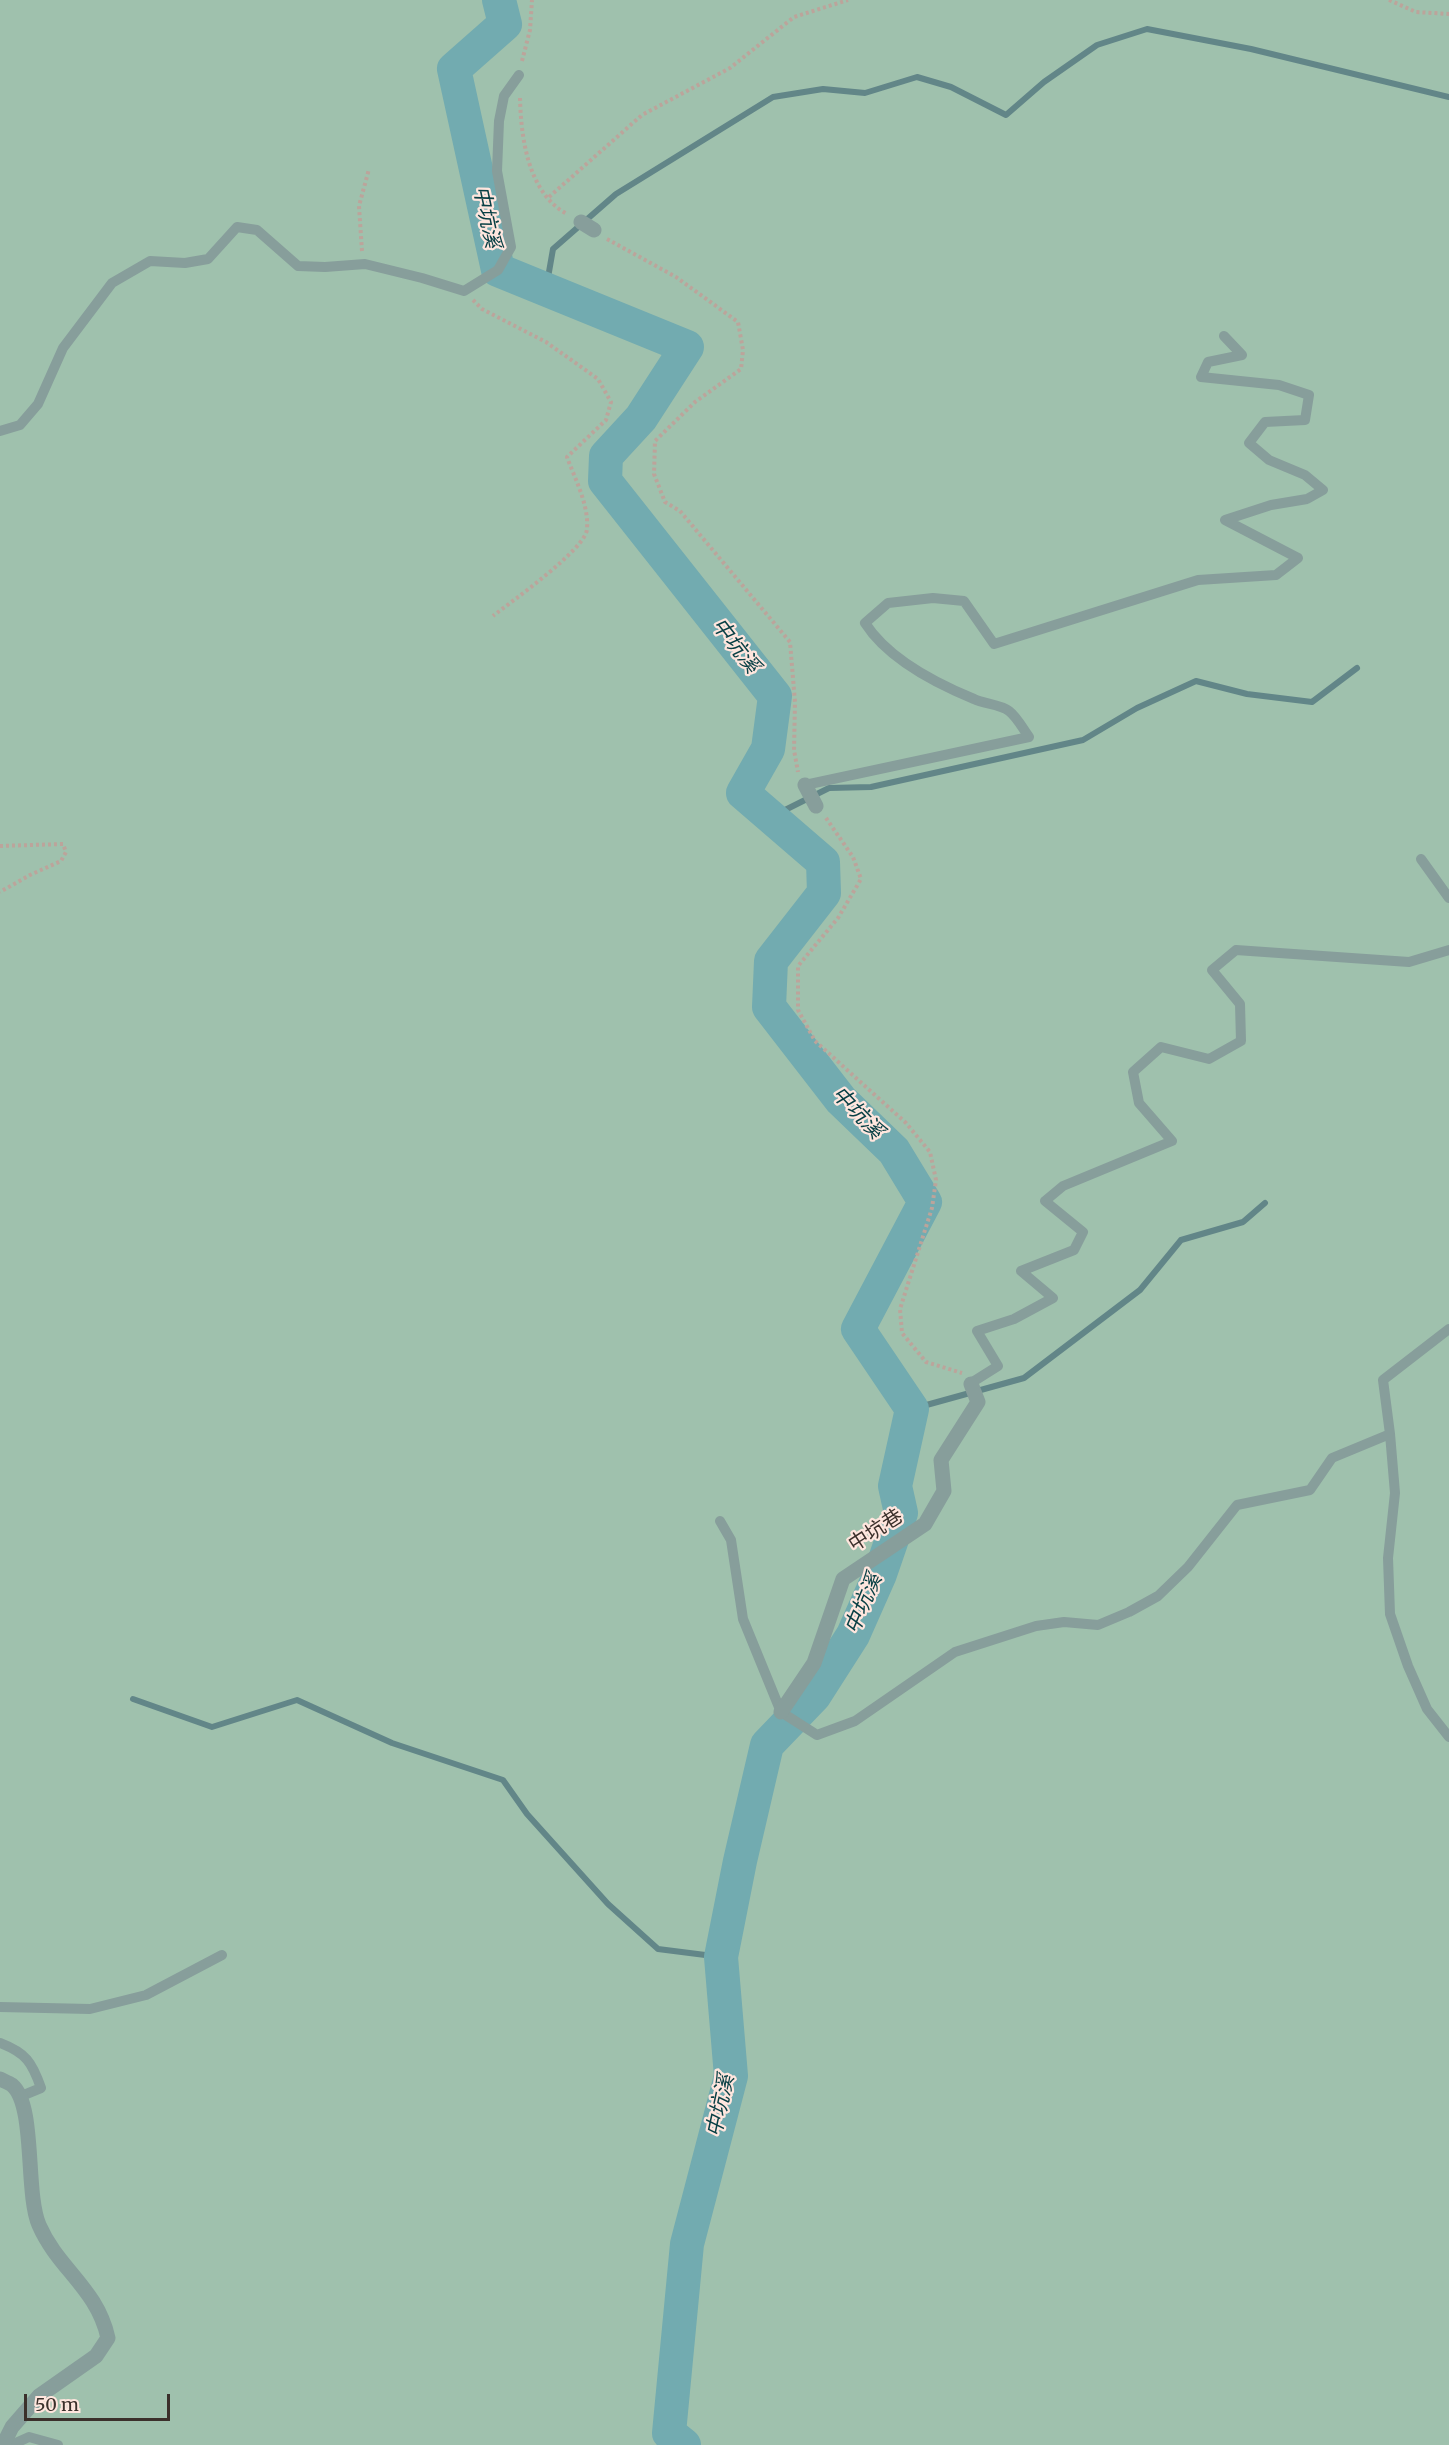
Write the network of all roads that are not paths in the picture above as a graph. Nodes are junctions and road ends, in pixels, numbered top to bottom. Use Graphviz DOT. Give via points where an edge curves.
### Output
graph roads {
  1 [pos="519,75"];
  2 [pos="1224,336"];
  3 [pos="0,431"];
  4 [pos="805,785"];
  5 [pos="816,806"];
  6 [pos="1421,859"];
  7 [pos="1449,898"];
  8 [pos="1449,950"];
  9 [pos="1449,1329"];
  10 [pos="971,1383"];
  11 [pos="1390,1434"];
  12 [pos="720,1521"];
  13 [pos="782,1712"];
  14 [pos="1449,1737"];
  15 [pos="222,1955"];
  16 [pos="0,2007"];
  17 [pos="0,2043"];
  18 [pos="0,2079"];
  19 [pos="19,2097"];
  20 [pos="3,2445"];
  21 [pos="11,2445"];
  22 [pos="58,2445"];
  1 -- 3 [label="lane" via="504,96 499,131 497,171 511,247 498,270 464,291 365,264 298,266 257,230 237,227 208,259 185,263 150,261 112,284 63,348 38,404 20,425"];
  2 -- 4 [label="lane" via="1242,355 1208,362 1201,377 1279,385 1310,395 1305,420 1265,422 1249,443 1269,460 1305,475 1323,490 1308,500 1271,505 1225,520 1298,558 1276,574 1198,580 994,644 964,601 933,598 888,603 865,622 876,640 938,682 1009,711 1029,737"];
  4 -- 5 [label="street"];
  6 -- 7 [label="lane"];
  8 -- 10 [label="lane" via="1408,962 1236,950 1212,970 1240,1004 1241,1041 1209,1059 1161,1047 1133,1072 1139,1103 1172,1142 1063,1186 1045,1201 1083,1232 1074,1250 1021,1271 1053,1298 1014,1319 977,1331 998,1366"];
  9 -- 11 [label="lane" via="1383,1380"];
  10 -- 13 [label="street, 中坑巷" via="978,1402 941,1460 944,1491 925,1524 843,1579 814,1664"];
  11 -- 13 [label="lane" via="1332,1458 1310,1490 1237,1505 1188,1567 1158,1596 1129,1612 1098,1625 1064,1622 1036,1626 955,1652 855,1721 817,1734"];
  11 -- 14 [label="lane" via="1395,1493 1388,1558 1390,1614 1427,1708"];
  12 -- 13 [label="lane" via="731,1540 743,1618"];
  15 -- 16 [label="lane" via="146,1995 90,2009"];
  17 -- 19 [label="lane" via="33,2064 41,2088"];
  18 -- 19 [label="street" via="14,2086"];
  19 -- 20 [label="street" via="25,2110 38,2223 53,2252 94,2300 108,2338 96,2356 39,2396 12,2427"];
  21 -- 22 [label="lane" via="29,2436"];
}
